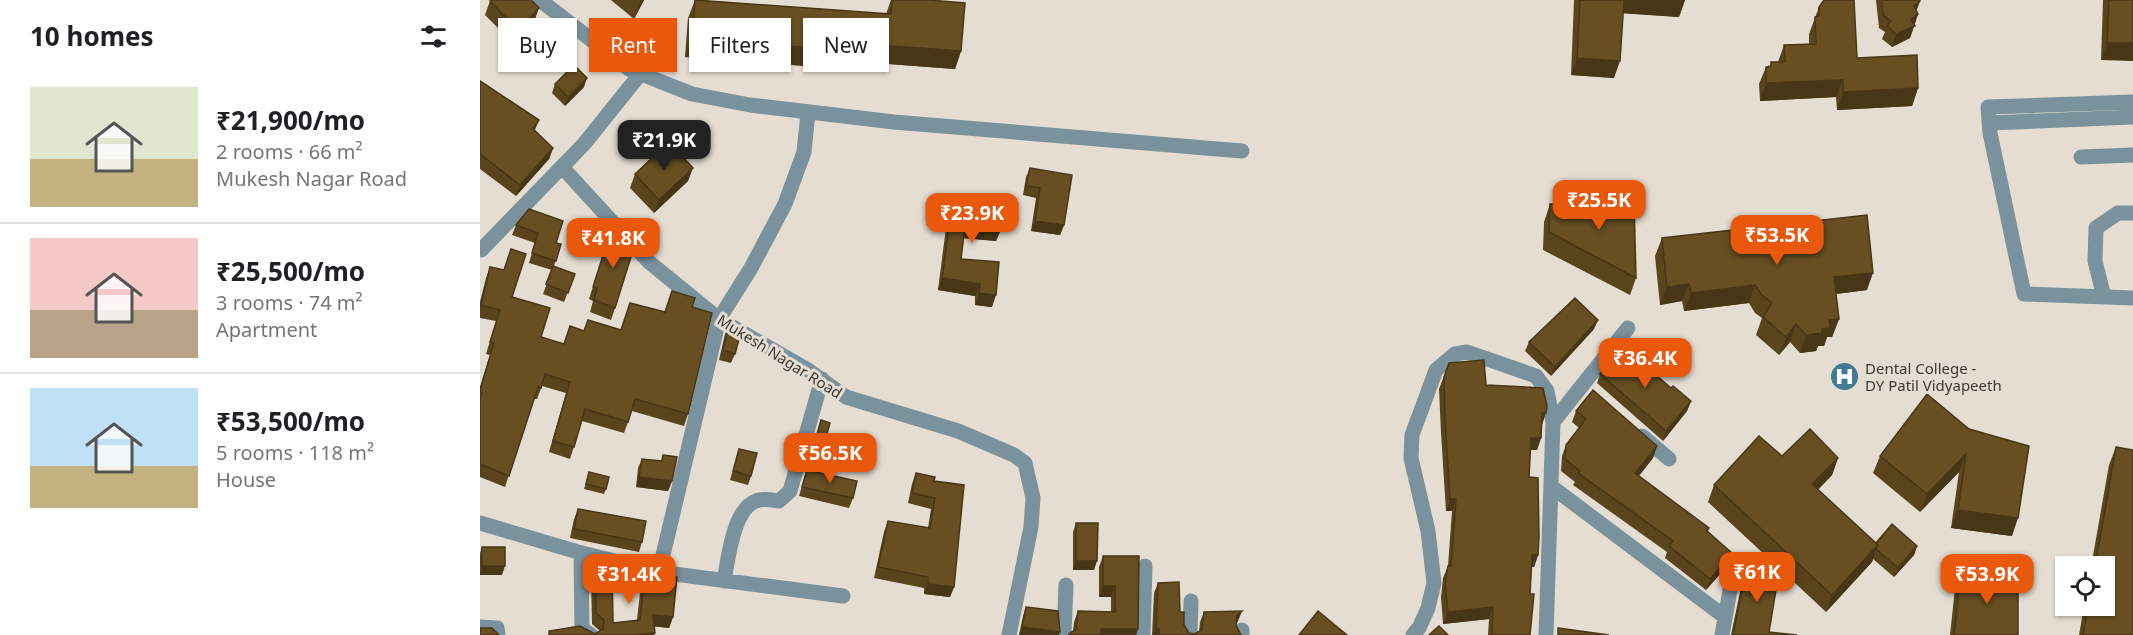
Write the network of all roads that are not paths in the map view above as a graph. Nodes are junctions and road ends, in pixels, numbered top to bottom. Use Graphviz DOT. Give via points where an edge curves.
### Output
graph roads {
  1 [pos="540,0"];
  2 [pos="641,73"];
  3 [pos="2133,102"];
  4 [pos="808,112"];
  5 [pos="2133,117"];
  6 [pos="1989,123"];
  7 [pos="1242,151"];
  8 [pos="2133,155"];
  9 [pos="2081,157"];
  10 [pos="566,162"];
  11 [pos="2133,213"];
  12 [pos="480,249"];
  13 [pos="480,255"];
  14 [pos="2104,297"];
  15 [pos="2133,298"];
  16 [pos="719,319"];
  17 [pos="1628,328"];
  18 [pos="822,379"];
  19 [pos="1553,422"];
  20 [pos="1635,429"];
  21 [pos="1669,459"];
  22 [pos="1552,487"];
  23 [pos="480,523"];
  24 [pos="581,553"];
  25 [pos="1145,566"];
  26 [pos="659,572"];
  27 [pos="724,581"];
  28 [pos="1066,585"];
  29 [pos="1730,590"];
  30 [pos="843,596"];
  31 [pos="1191,601"];
  32 [pos="1725,617"];
  33 [pos="480,627"];
  34 [pos="1550,632"];
  35 [pos="498,635"];
  36 [pos="591,635"];
  37 [pos="1010,635"];
  38 [pos="1064,635"];
  39 [pos="1143,635"];
  40 [pos="1190,635"];
  41 [pos="1413,635"];
  42 [pos="1722,635"];
  1 -- 2 [label="street" via="610,56"];
  2 -- 4 [label="street" via="692,94"];
  2 -- 10 [label="street"];
  3 -- 6 [label="street" via="1988,107"];
  4 -- 7 [label="street"];
  4 -- 16 [label="street" via="804,152 796,179 762,248"];
  5 -- 6 [label="street"];
  6 -- 14 [label="street" via="2024,294"];
  8 -- 9 [label="street"];
  10 -- 12 [label="street"];
  10 -- 16 [label="street, Mukesh Nagar Road" via="649,262"];
  11 -- 14 [label="street" via="2118,213 2096,228 2095,261"];
  12 -- 13 [label="street"];
  14 -- 15 [label="street"];
  16 -- 18 [label="street, Mukesh Nagar Road"];
  16 -- 26 [label="street"];
  17 -- 19 [label="street" via="1588,388"];
  18 -- 27 [label="street" via="790,491 779,501 760,500 747,507 735,528"];
  18 -- 37 [label="street, Mukesh Nagar Road" via="846,397 958,431 1014,454 1025,463 1033,498 1031,527"];
  19 -- 22 [label="street"];
  19 -- 41 [label="street" via="1547,391 1536,376 1467,352 1455,354 1436,370 1412,435 1411,459 1428,531 1434,583 1424,618"];
  20 -- 21 [label="street"];
  22 -- 32 [label="street"];
  22 -- 34 [label="street"];
  23 -- 24 [label="street"];
  24 -- 26 [label="street"];
  24 -- 36 [label="street" via="582,629"];
  25 -- 39 [label="street"];
  26 -- 27 [label="street"];
  27 -- 30 [label="street"];
  28 -- 38 [label="street"];
  29 -- 32 [label="street"];
  31 -- 40 [label="street"];
  32 -- 42 [label="street"];
  33 -- 35 [label="street" via="497,628"];
}
